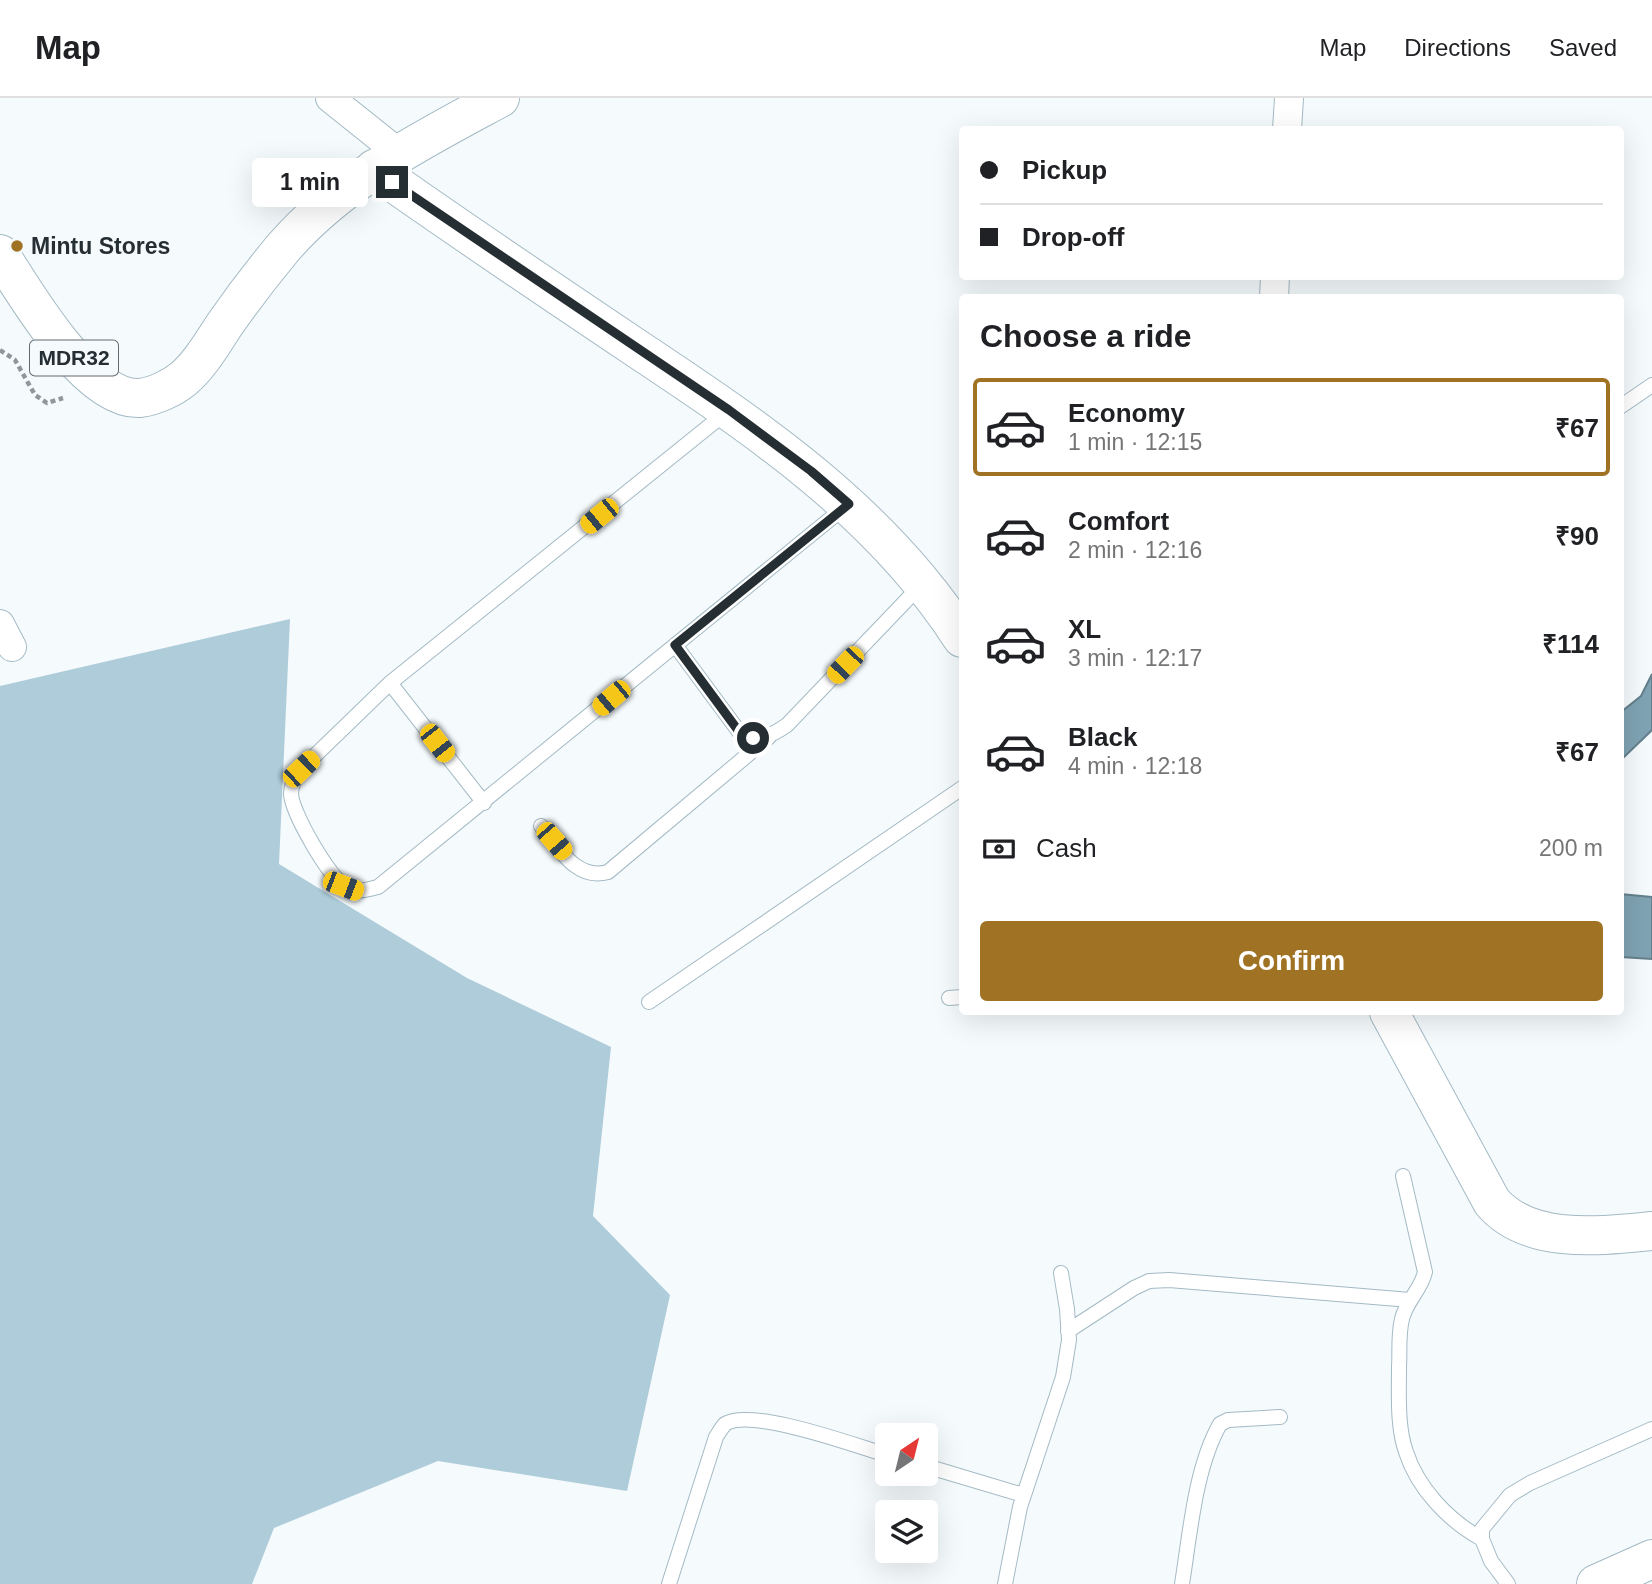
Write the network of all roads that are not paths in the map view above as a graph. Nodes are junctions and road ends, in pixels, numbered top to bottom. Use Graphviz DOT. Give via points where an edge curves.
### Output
graph roads {
  1 [pos="330,98"];
  2 [pos="500,98"];
  3 [pos="1289,98"];
  4 [pos="1287,126"];
  5 [pos="387,161"];
  6 [pos="1,256"];
  7 [pos="1652,385"];
  8 [pos="1624,404"];
  9 [pos="729,410"];
  10 [pos="849,504"];
  11 [pos="923,584"];
  12 [pos="959,634"];
  13 [pos="675,645"];
  14 [pos="390,683"];
  15 [pos="769,737"];
  16 [pos="959,790"];
  17 [pos="484,803"];
  18 [pos="541,827"];
  19 [pos="649,1002"];
  20 [pos="1391,1015"];
  21 [pos="1403,1177"];
  22 [pos="1652,1231"];
  23 [pos="1061,1273"];
  24 [pos="1410,1300"];
  25 [pos="1068,1331"];
  26 [pos="1280,1417"];
  27 [pos="1652,1429"];
  28 [pos="875,1451"];
  29 [pos="938,1470"];
  30 [pos="1023,1495"];
  31 [pos="1482,1539"];
  32 [pos="1652,1559"];
  33 [pos="669,1584"];
  34 [pos="1005,1584"];
  35 [pos="1182,1584"];
  36 [pos="1508,1584"];
  37 [pos="1596,1584"];
  1 -- 5 [label="street"];
  2 -- 5 [label="street, MDR32"];
  3 -- 4 [label="street"];
  5 -- 6 [label="street, MDR32" via="306,223 195,364 159,393 139,398 103,386 85,370"];
  5 -- 9 [label="street"];
  7 -- 8 [label="lane"];
  9 -- 10 [label="street"];
  9 -- 14 [label="lane"];
  10 -- 11 [label="street"];
  10 -- 13 [label="lane"];
  11 -- 12 [label="street"];
  11 -- 15 [label="lane" via="787,725"];
  13 -- 15 [label="lane" via="740,733"];
  13 -- 17 [label="lane"];
  14 -- 17 [label="lane"];
  14 -- 17 [label="lane" via="293,780 296,812 332,874 343,886 358,892 378,887"];
  15 -- 18 [label="lane" via="608,872 596,876 580,871"];
  16 -- 19 [label="lane"];
  20 -- 22 [label="street" via="1503,1215 1516,1223 1561,1233"];
  21 -- 24 [label="lane" via="1425,1272"];
  23 -- 25 [label="lane"];
  24 -- 25 [label="lane" via="1149,1281"];
  24 -- 31 [label="lane" via="1400,1336 1406,1454 1450,1519"];
  25 -- 30 [label="lane" via="1063,1377"];
  26 -- 35 [label="lane" via="1220,1424 1196,1498"];
  27 -- 31 [label="lane" via="1510,1495 1482,1530"];
  28 -- 33 [label="lane" via="774,1422 743,1419 724,1424"];
  29 -- 30 [label="lane"];
  30 -- 34 [label="lane"];
  31 -- 36 [label="lane"];
  32 -- 37 [label="street"];
}
